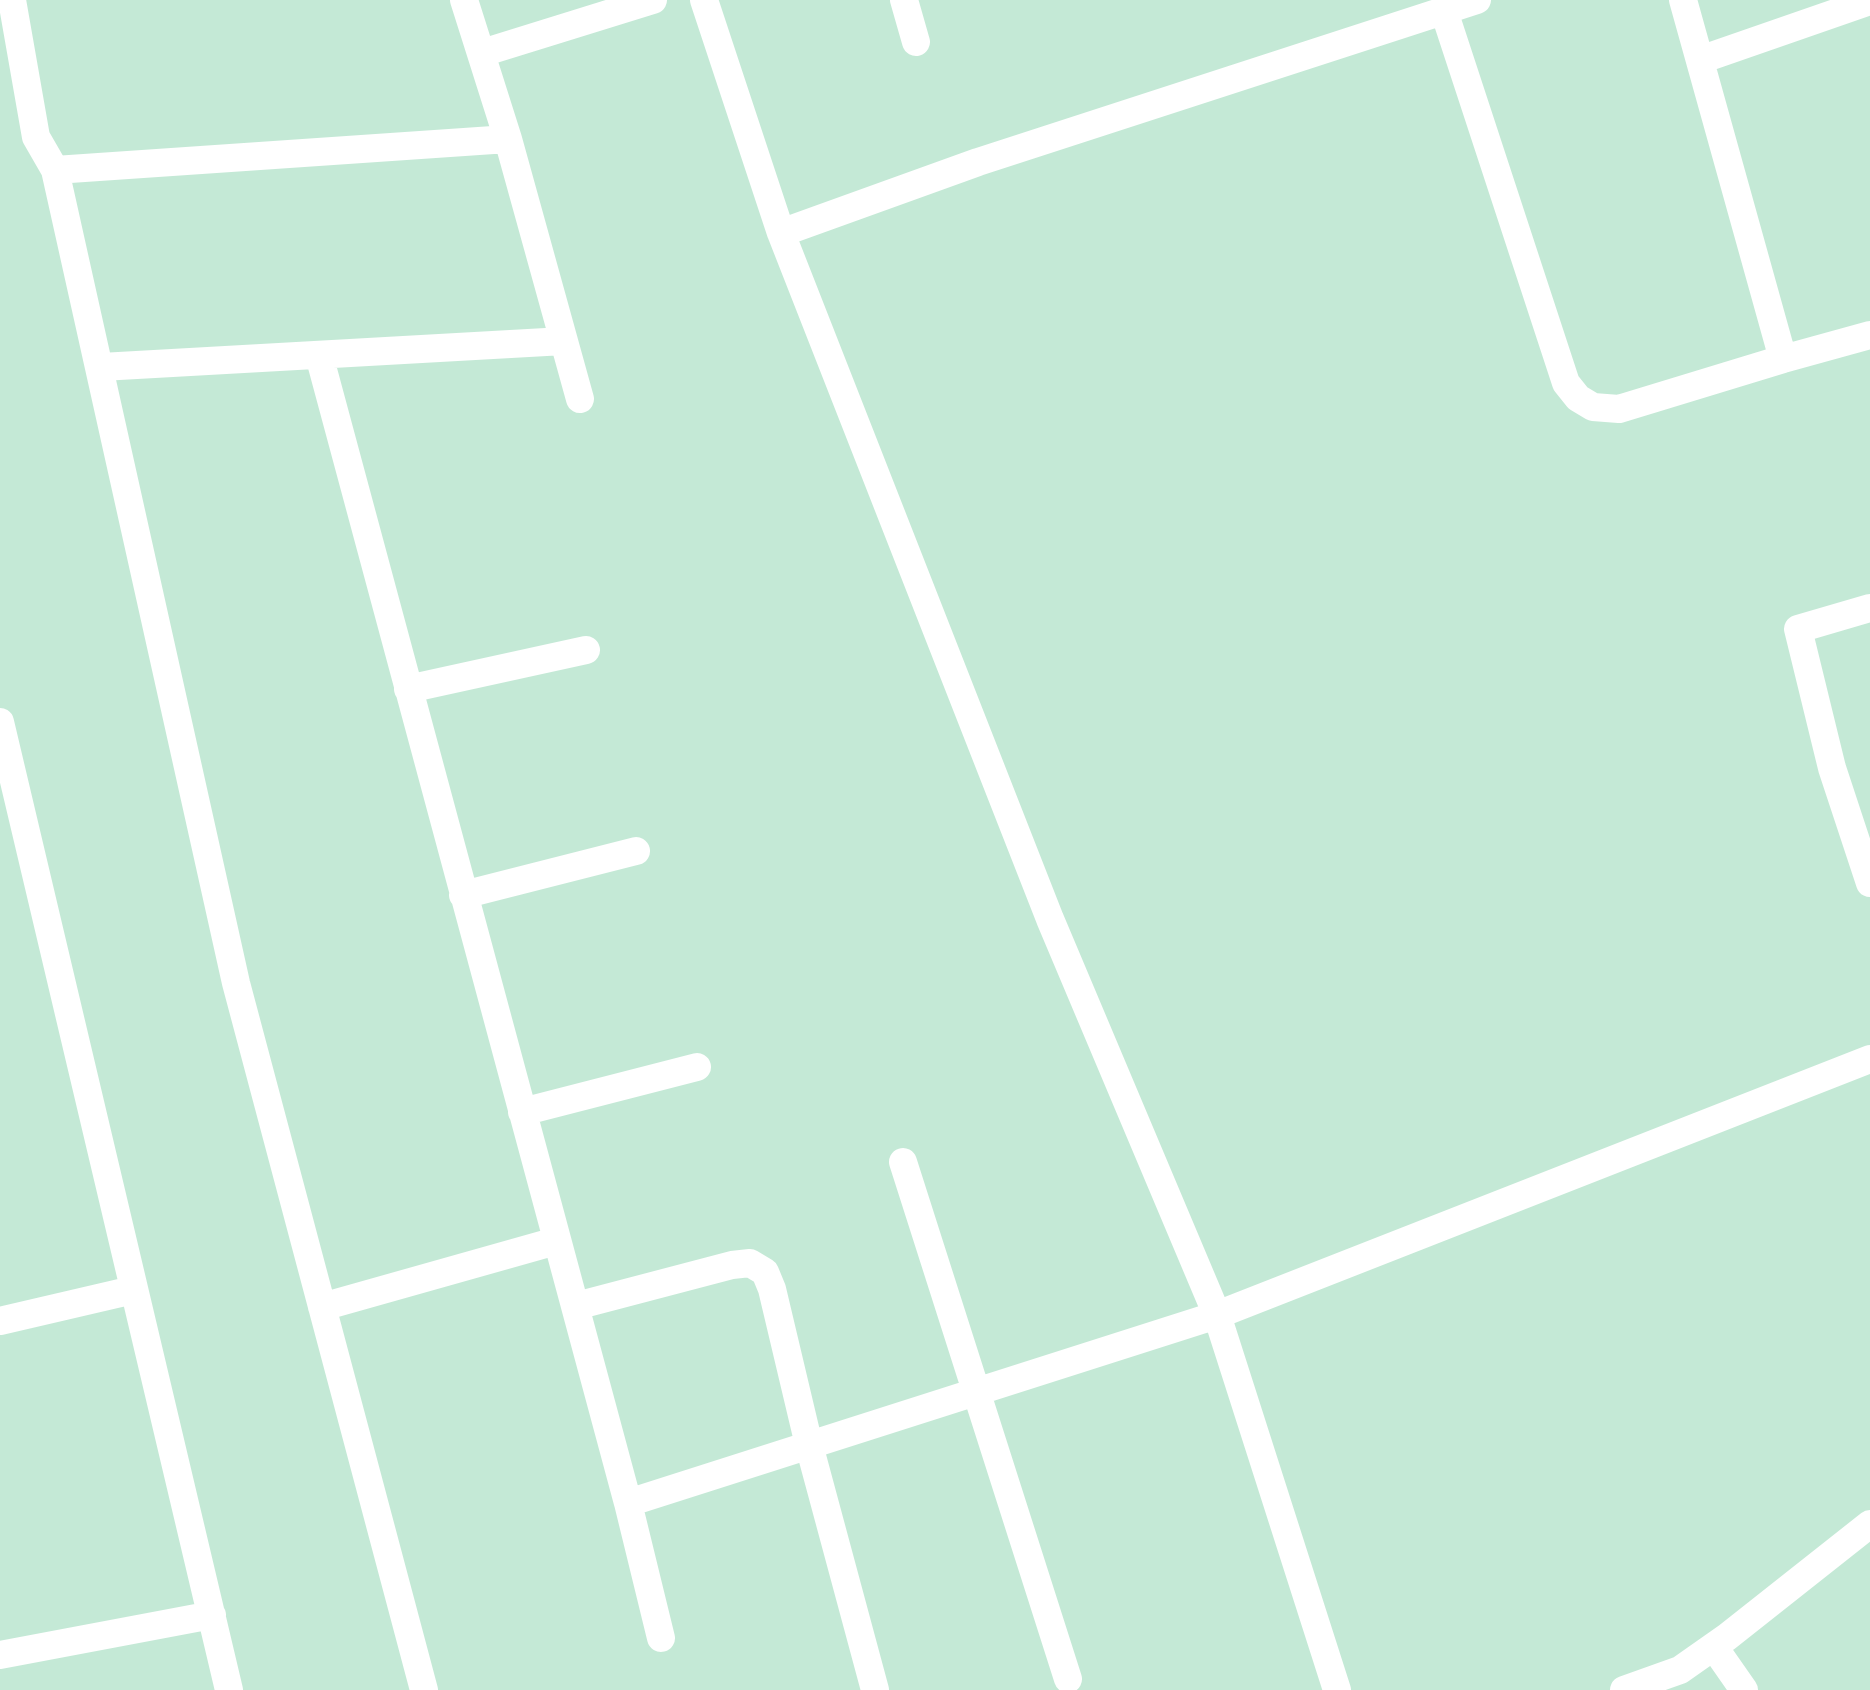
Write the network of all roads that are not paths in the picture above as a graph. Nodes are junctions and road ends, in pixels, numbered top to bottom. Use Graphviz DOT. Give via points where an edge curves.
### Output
graph roads {
  1 [pos="12,0"];
  2 [pos="464,0"];
  3 [pos="653,0"];
  4 [pos="704,0"];
  5 [pos="904,0"];
  6 [pos="1683,0"];
  7 [pos="1870,1"];
  8 [pos="1464,4"];
  9 [pos="916,42"];
  10 [pos="482,53"];
  11 [pos="1700,60"];
  12 [pos="508,139"];
  13 [pos="55,170"];
  14 [pos="781,233"];
  15 [pos="1870,335"];
  16 [pos="564,341"];
  17 [pos="319,355"];
  18 [pos="1782,359"];
  19 [pos="100,367"];
  20 [pos="580,399"];
  21 [pos="1870,608"];
  22 [pos="586,650"];
  23 [pos="408,689"];
  24 [pos="0,722"];
  25 [pos="636,851"];
  26 [pos="1870,883"];
  27 [pos="463,895"];
  28 [pos="1870,1059"];
  29 [pos="697,1067"];
  30 [pos="522,1112"];
  31 [pos="903,1162"];
  32 [pos="556,1241"];
  33 [pos="133,1290"];
  34 [pos="576,1306"];
  35 [pos="322,1307"];
  36 [pos="1217,1315"];
  37 [pos="0,1321"];
  38 [pos="977,1392"];
  39 [pos="809,1445"];
  40 [pos="628,1503"];
  41 [pos="1868,1529"];
  42 [pos="212,1615"];
  43 [pos="661,1638"];
  44 [pos="1714,1646"];
  45 [pos="0,1655"];
  46 [pos="1068,1679"];
  47 [pos="229,1690"];
  48 [pos="424,1690"];
  49 [pos="875,1690"];
  50 [pos="1337,1690"];
  51 [pos="1624,1690"];
  52 [pos="1744,1690"];
  1 -- 13 [label="street" via="36,137"];
  2 -- 10 [label="street"];
  3 -- 10 [label="street"];
  4 -- 14 [label="street"];
  5 -- 9 [label="street"];
  6 -- 11 [label="street"];
  7 -- 11 [label="street"];
  8 -- 14 [label="street" via="978,162"];
  8 -- 18 [label="street" via="1566,383 1578,398 1594,407 1619,409"];
  10 -- 12 [label="street"];
  11 -- 18 [label="street"];
  12 -- 13 [label="street"];
  12 -- 16 [label="street"];
  13 -- 19 [label="street"];
  14 -- 36 [label="street" via="1050,919"];
  15 -- 18 [label="street"];
  16 -- 17 [label="street"];
  16 -- 20 [label="street"];
  17 -- 19 [label="street"];
  17 -- 23 [label="street"];
  19 -- 35 [label="street" via="236,983"];
  21 -- 26 [label="street" via="1798,630 1832,768"];
  22 -- 23 [label="street"];
  23 -- 27 [label="street"];
  24 -- 33 [label="street"];
  25 -- 27 [label="street"];
  27 -- 30 [label="street"];
  28 -- 36 [label="street"];
  29 -- 30 [label="street"];
  30 -- 32 [label="street"];
  31 -- 38 [label="street"];
  32 -- 34 [label="street"];
  32 -- 35 [label="street"];
  33 -- 37 [label="street"];
  33 -- 42 [label="street"];
  34 -- 39 [label="street" via="750,1263 765,1272 772,1289"];
  34 -- 40 [label="street"];
  35 -- 48 [label="street"];
  36 -- 38 [label="street"];
  36 -- 50 [label="street"];
  38 -- 39 [label="street"];
  38 -- 46 [label="street"];
  39 -- 40 [label="street"];
  39 -- 49 [label="street"];
  40 -- 43 [label="street"];
  41 -- 44 [label="street"];
  42 -- 45 [label="street"];
  42 -- 47 [label="street"];
  44 -- 51 [label="street" via="1680,1670"];
  44 -- 52 [label="street"];
}
